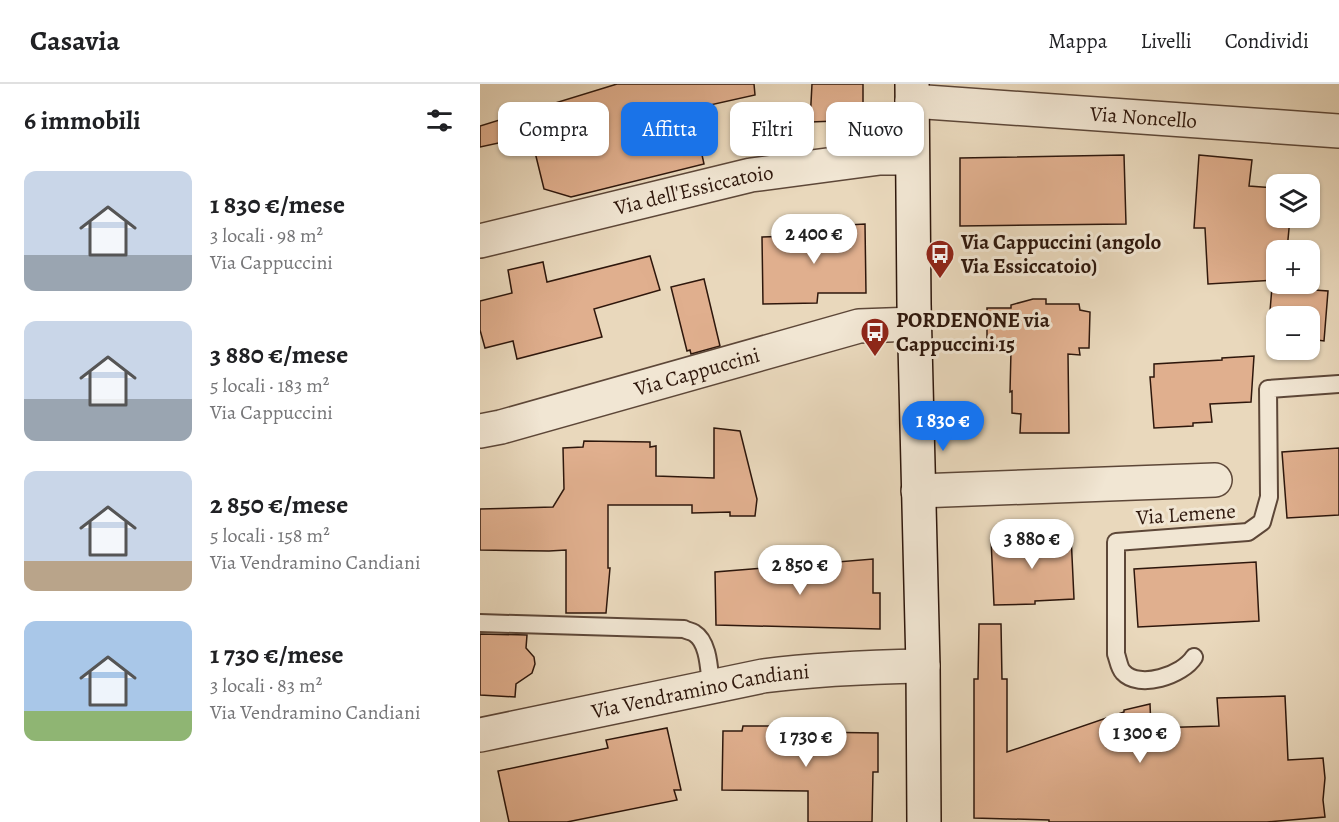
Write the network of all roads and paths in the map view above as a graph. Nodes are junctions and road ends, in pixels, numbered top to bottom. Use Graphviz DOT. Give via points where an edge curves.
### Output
graph roads {
  1 [pos="912,93"];
  2 [pos="1339,131"];
  3 [pos="912,158"];
  4 [pos="480,241"];
  5 [pos="915,324"];
  6 [pos="1339,384"];
  7 [pos="480,431"];
  8 [pos="1215,480"];
  9 [pos="918,491"];
  10 [pos="480,623"];
  11 [pos="1194,657"];
  12 [pos="923,666"];
  13 [pos="711,686"];
  14 [pos="480,735"];
  15 [pos="924,822"];
  1 -- 2 [label="street, Via Noncello"];
  1 -- 3 [label="street"];
  3 -- 4 [label="street, Via dell'Essiccatoio" via="751,176"];
  3 -- 5 [label="street"];
  5 -- 7 [label="street, Via Cappuccini" via="859,326"];
  5 -- 9 [label="street"];
  6 -- 11 [label="lane, Via Lemene" via="1268,389 1269,497 1262,522 1248,532 1116,542 1116,654 1122,671 1138,680 1160,678 1180,671"];
  8 -- 9 [label="street"];
  9 -- 12 [label="street"];
  10 -- 13 [label="lane" via="684,629 696,634 703,644"];
  12 -- 13 [label="street, Via Vendramino Candiani" via="808,670"];
  12 -- 15 [label="street"];
  13 -- 14 [label="street, Via Vendramino Candiani"];
}
